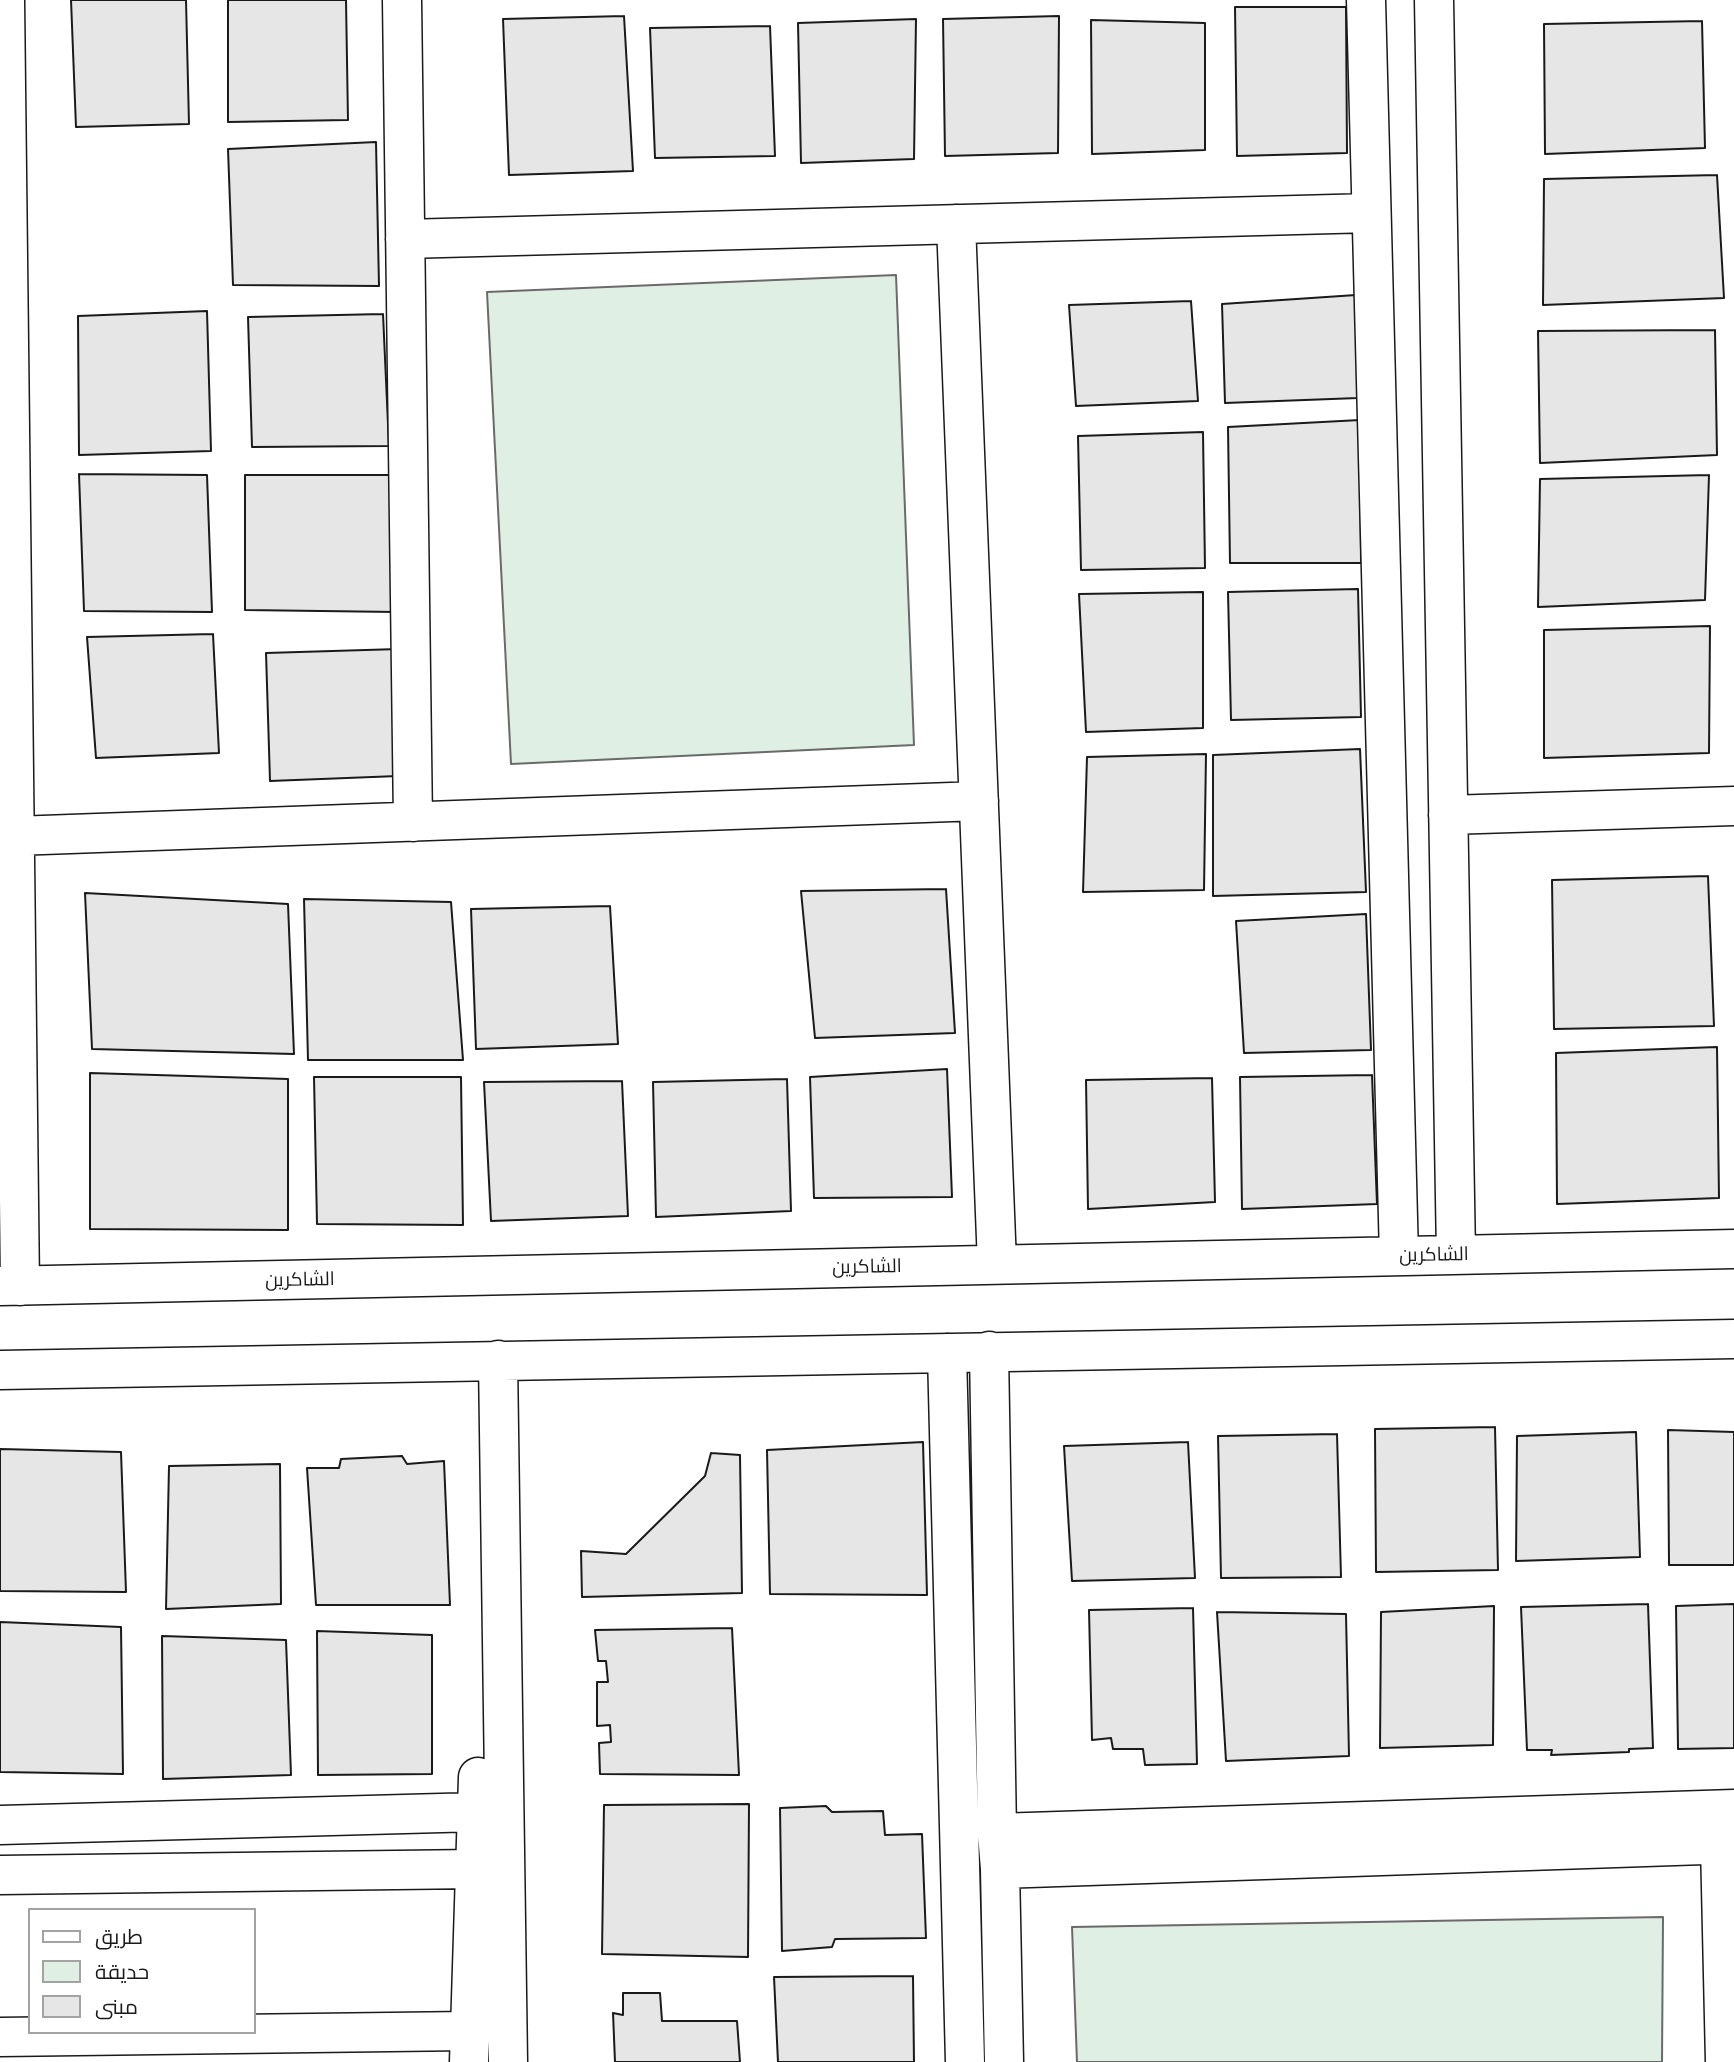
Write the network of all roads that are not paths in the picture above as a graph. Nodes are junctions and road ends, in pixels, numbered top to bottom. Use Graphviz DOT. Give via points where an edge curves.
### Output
graph roads {
  1 [pos="5,0"];
  2 [pos="402,0"];
  3 [pos="1366,0"];
  4 [pos="1434,0"];
  5 [pos="1371,213"];
  6 [pos="956,224"];
  7 [pos="405,239"];
  8 [pos="979,801"];
  9 [pos="1734,806"];
  10 [pos="1448,815"];
  11 [pos="412,821"];
  12 [pos="15,836"];
  13 [pos="1734,1249"];
  14 [pos="1456,1254"];
  15 [pos="1399,1256"];
  16 [pos="997,1264"];
  17 [pos="10,1286"];
  18 [pos="1734,1339"];
  19 [pos="989,1351"];
  20 [pos="947,1353"];
  21 [pos="487,1361"];
  22 [pos="0,1370"];
  23 [pos="1734,1809"];
  24 [pos="478,1812"];
  25 [pos="0,1825"];
  26 [pos="1727,1844"];
  27 [pos="998,1851"];
  28 [pos="475,1869"];
  29 [pos="0,1875"];
  30 [pos="0,2037"];
  31 [pos="468,2046"];
  32 [pos="508,2062"];
  33 [pos="965,2062"];
  34 [pos="1004,2062"];
  35 [pos="1725,2062"];
  1 -- 12 [label="street"];
  2 -- 7 [label="street"];
  3 -- 5 [label="street"];
  4 -- 10 [label="street"];
  5 -- 6 [label="street"];
  5 -- 15 [label="street"];
  6 -- 7 [label="street"];
  6 -- 8 [label="street"];
  7 -- 11 [label="street"];
  8 -- 11 [label="street"];
  8 -- 16 [label="street"];
  9 -- 10 [label="street"];
  10 -- 14 [label="street"];
  11 -- 12 [label="street"];
  12 -- 17 [label="street"];
  13 -- 14 [label="street, الشاكرين"];
  14 -- 15 [label="street, الشاكرين"];
  15 -- 16 [label="street, الشاكرين"];
  16 -- 17 [label="street, الشاكرين"];
  18 -- 19 [label="street"];
  19 -- 20 [label="street"];
  19 -- 27 [label="street"];
  20 -- 21 [label="street"];
  20 -- 33 [label="street"];
  21 -- 22 [label="street"];
  21 -- 24 [label="street"];
  21 -- 32 [label="street"];
  23 -- 27 [label="street"];
  24 -- 25 [label="street"];
  24 -- 28 [label="street"];
  26 -- 27 [label="street"];
  26 -- 35 [label="street"];
  27 -- 34 [label="street"];
  28 -- 29 [label="street"];
  28 -- 31 [label="street"];
  30 -- 31 [label="street"];
}
